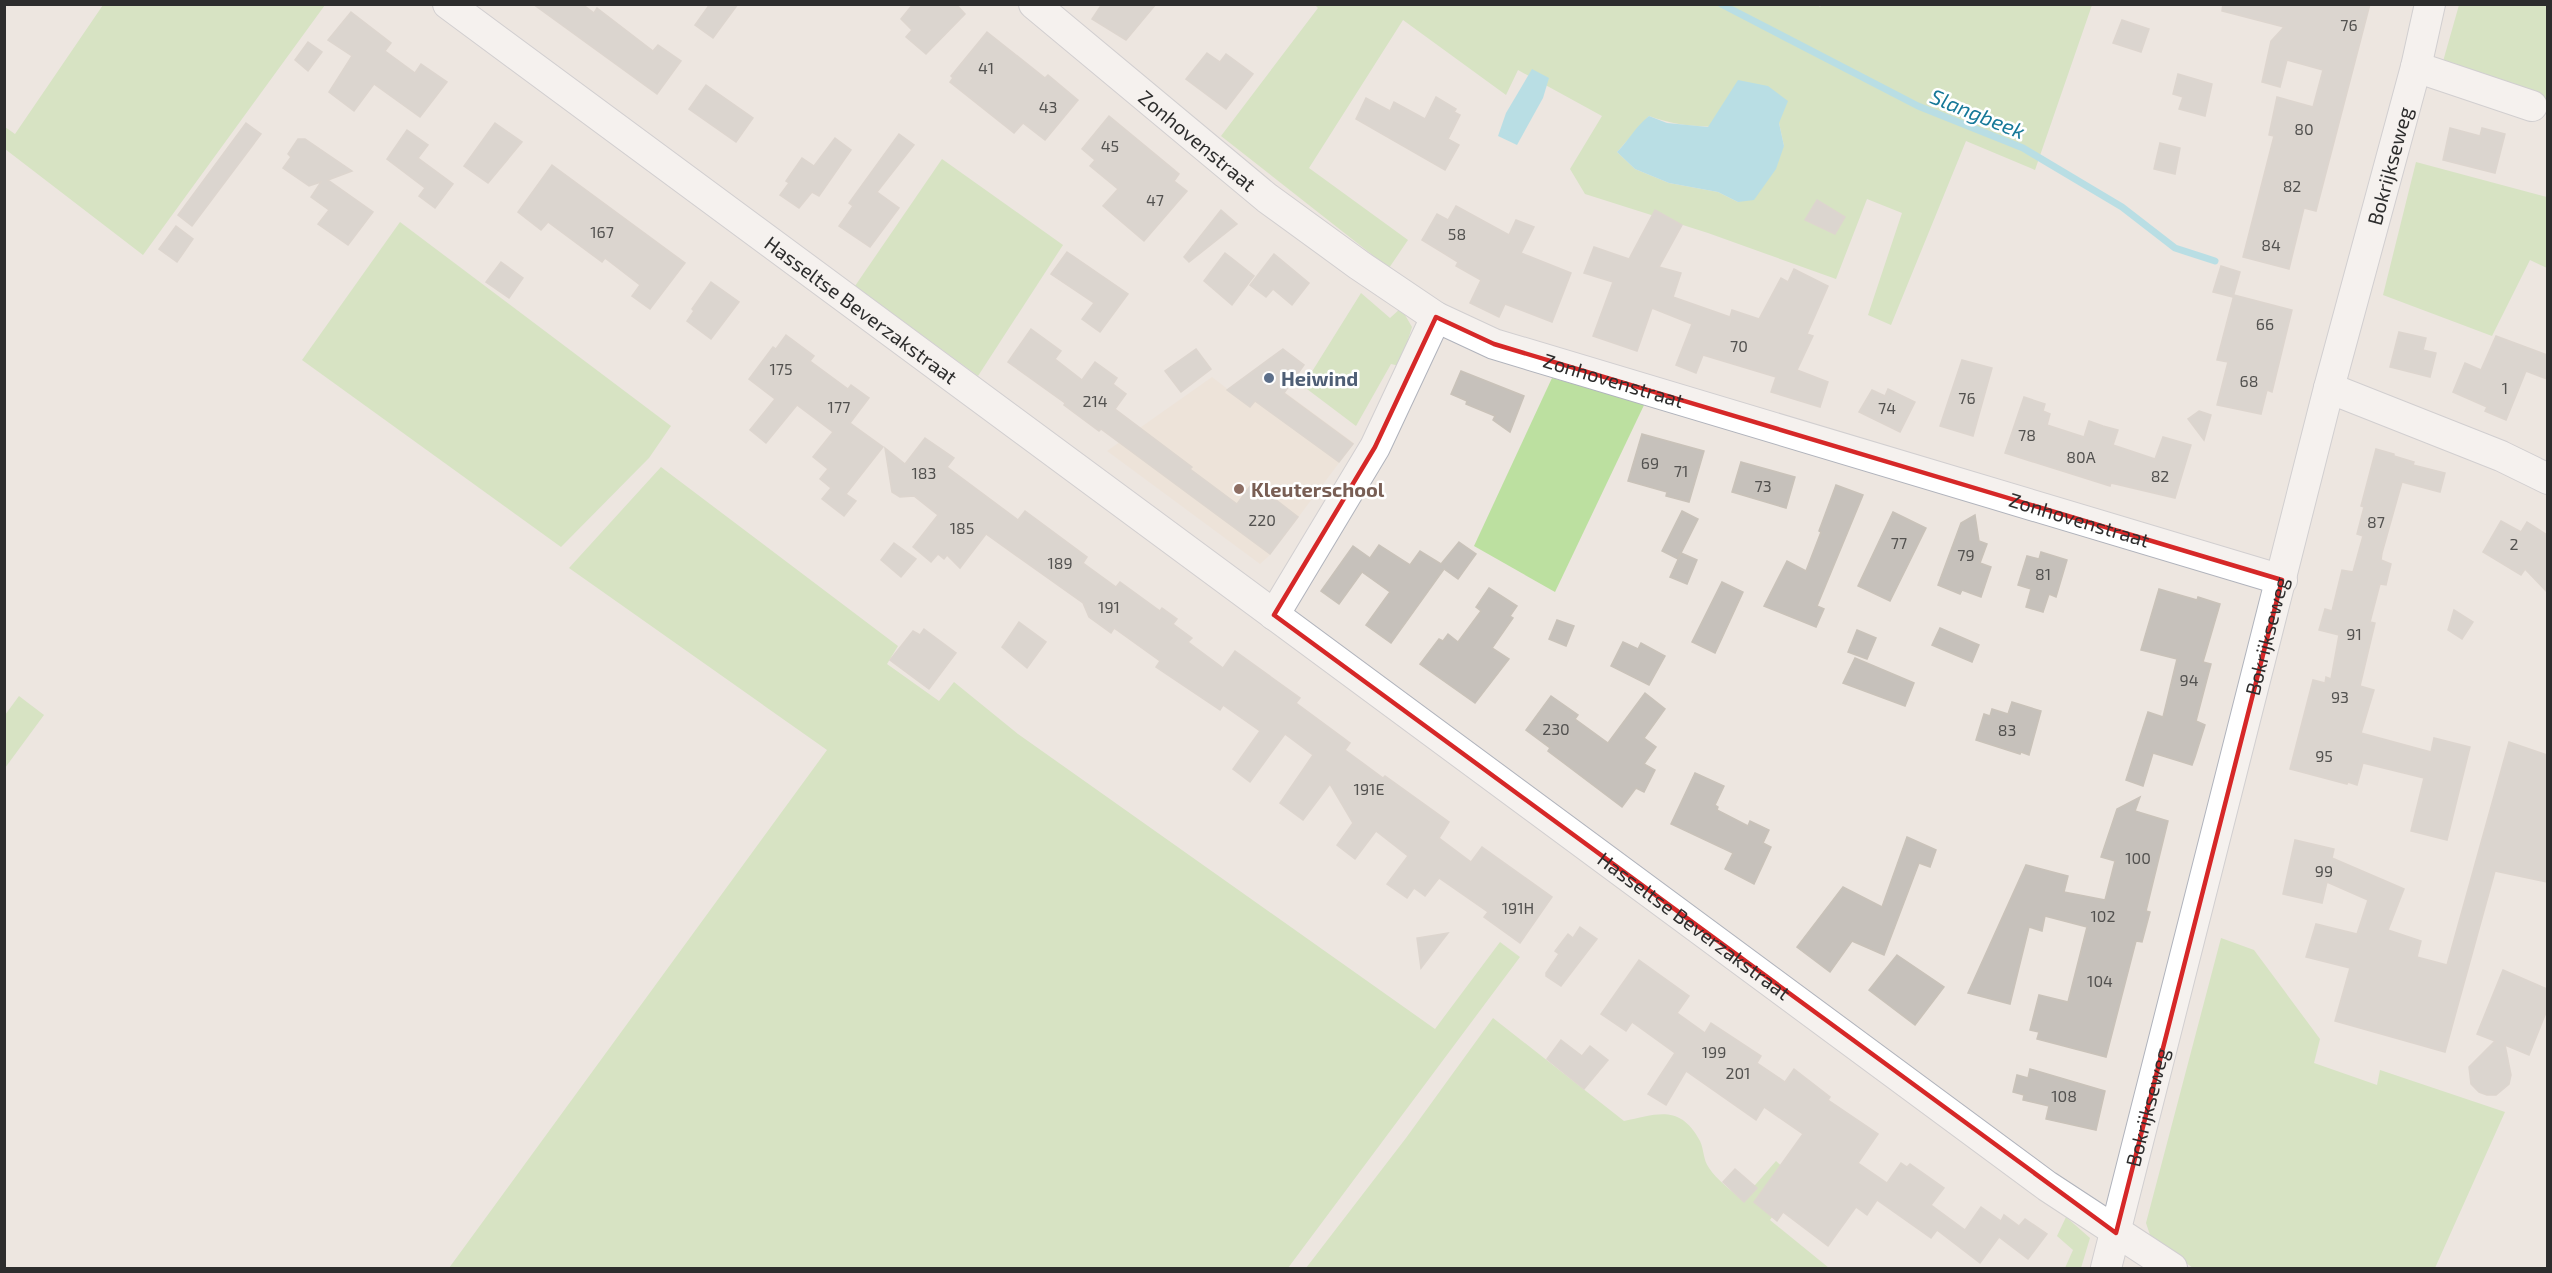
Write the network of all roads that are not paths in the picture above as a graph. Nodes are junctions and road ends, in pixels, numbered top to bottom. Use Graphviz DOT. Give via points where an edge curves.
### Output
graph roads {
  1 [pos="448,4"];
  2 [pos="1034,4"];
  3 [pos="2430,4"];
  4 [pos="2416,67"];
  5 [pos="2532,106"];
  6 [pos="1436,317"];
  7 [pos="2329,388"];
  8 [pos="2547,479"];
  9 [pos="2282,580"];
  10 [pos="1274,615"];
  11 [pos="2116,1233"];
  12 [pos="2106,1269"];
  13 [pos="2172,1269"];
  1 -- 10 [label="street, Hasseltse Beverzakstraat"];
  2 -- 6 [label="street, Zonhovenstraat" via="1267,198"];
  3 -- 4 [label="street, Bokrijkseweg"];
  4 -- 5 [label="street"];
  4 -- 7 [label="street, Bokrijkseweg"];
  6 -- 9 [label="street, Zonhovenstraat" via="1494,344"];
  6 -- 10 [label="street" via="1375,447"];
  7 -- 8 [label="street" via="2501,456"];
  7 -- 9 [label="street, Bokrijkseweg"];
  9 -- 11 [label="street, Bokrijkseweg"];
  10 -- 11 [label="street, Hasseltse Beverzakstraat"];
  11 -- 12 [label="street, Bokrijkseweg"];
  11 -- 13 [label="street, Hasseltse Beverzakstraat"];
}
